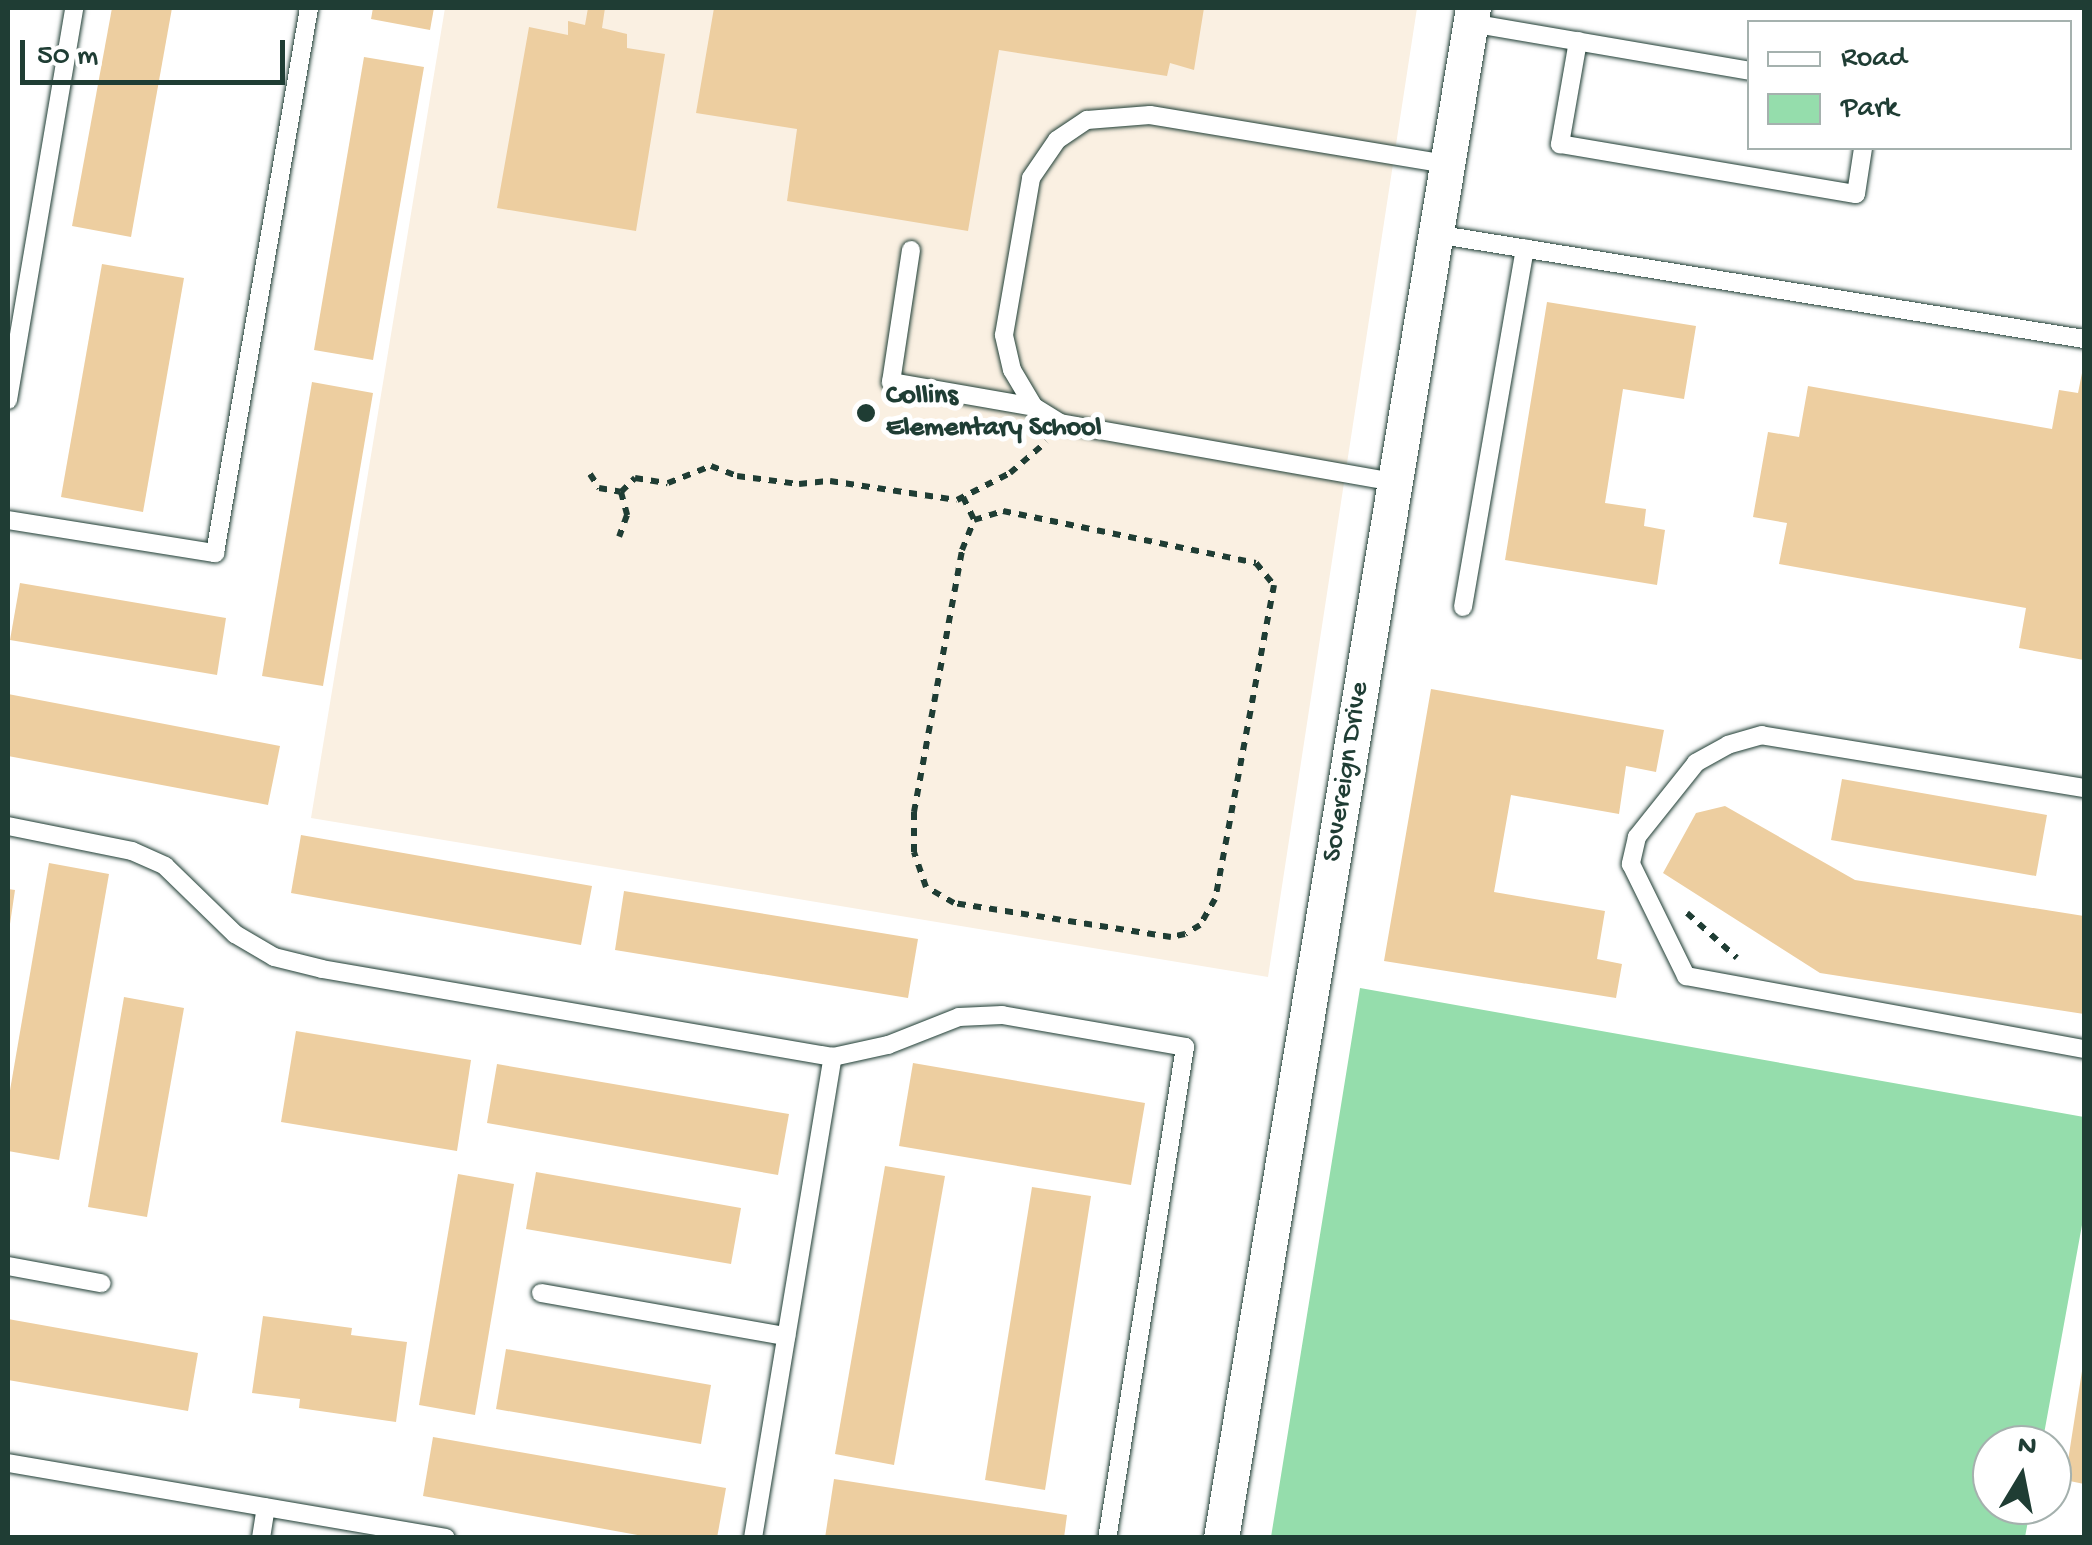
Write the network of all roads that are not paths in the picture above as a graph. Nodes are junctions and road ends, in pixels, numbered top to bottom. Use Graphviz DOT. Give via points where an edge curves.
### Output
graph roads {
  1 [pos="74,8"];
  2 [pos="309,8"];
  3 [pos="1472,15"];
  4 [pos="1578,41"];
  5 [pos="1747,70"];
  6 [pos="1863,150"];
  7 [pos="1447,164"];
  8 [pos="1436,234"];
  9 [pos="1525,248"];
  10 [pos="911,250"];
  11 [pos="2084,339"];
  12 [pos="8,400"];
  13 [pos="1034,408"];
  14 [pos="1394,482"];
  15 [pos="8,520"];
  16 [pos="1463,607"];
  17 [pos="2084,788"];
  18 [pos="8,826"];
  19 [pos="2084,1048"];
  20 [pos="832,1057"];
  21 [pos="8,1266"];
  22 [pos="101,1283"];
  23 [pos="541,1293"];
  24 [pos="786,1336"];
  25 [pos="8,1463"];
  26 [pos="266,1507"];
  27 [pos="334,1518"];
  28 [pos="261,1538"];
  29 [pos="331,1538"];
  30 [pos="446,1538"];
  31 [pos="752,1538"];
  32 [pos="1106,1538"];
  33 [pos="1222,1538"];
  1 -- 12 [label="lane"];
  2 -- 15 [label="lane" via="215,553"];
  3 -- 4 [label="lane"];
  3 -- 7 [label="street, Sovereign Drive"];
  4 -- 5 [label="lane"];
  4 -- 6 [label="lane" via="1560,144 1856,194"];
  7 -- 8 [label="street, Sovereign Drive"];
  7 -- 13 [label="lane" via="1150,115 1087,120 1057,140 1032,178 1004,334 1012,370"];
  8 -- 9 [label="lane"];
  8 -- 14 [label="street, Sovereign Drive"];
  9 -- 11 [label="lane"];
  9 -- 16 [label="lane"];
  10 -- 13 [label="lane" via="890,382"];
  13 -- 14 [label="lane" via="1060,423"];
  14 -- 33 [label="street, Sovereign Drive"];
  17 -- 19 [label="lane" via="1762,735 1696,763 1637,838 1630,864 1686,976"];
  18 -- 20 [label="lane" via="132,850 165,866 235,934 274,958"];
  20 -- 24 [label="lane"];
  20 -- 32 [label="lane" via="888,1045 959,1017 1002,1014 1185,1047"];
  21 -- 22 [label="lane"];
  23 -- 24 [label="lane"];
  24 -- 31 [label="lane"];
  25 -- 26 [label="lane"];
  26 -- 27 [label="lane"];
  26 -- 28 [label="lane"];
  27 -- 29 [label="lane"];
  27 -- 30 [label="lane"];
}
